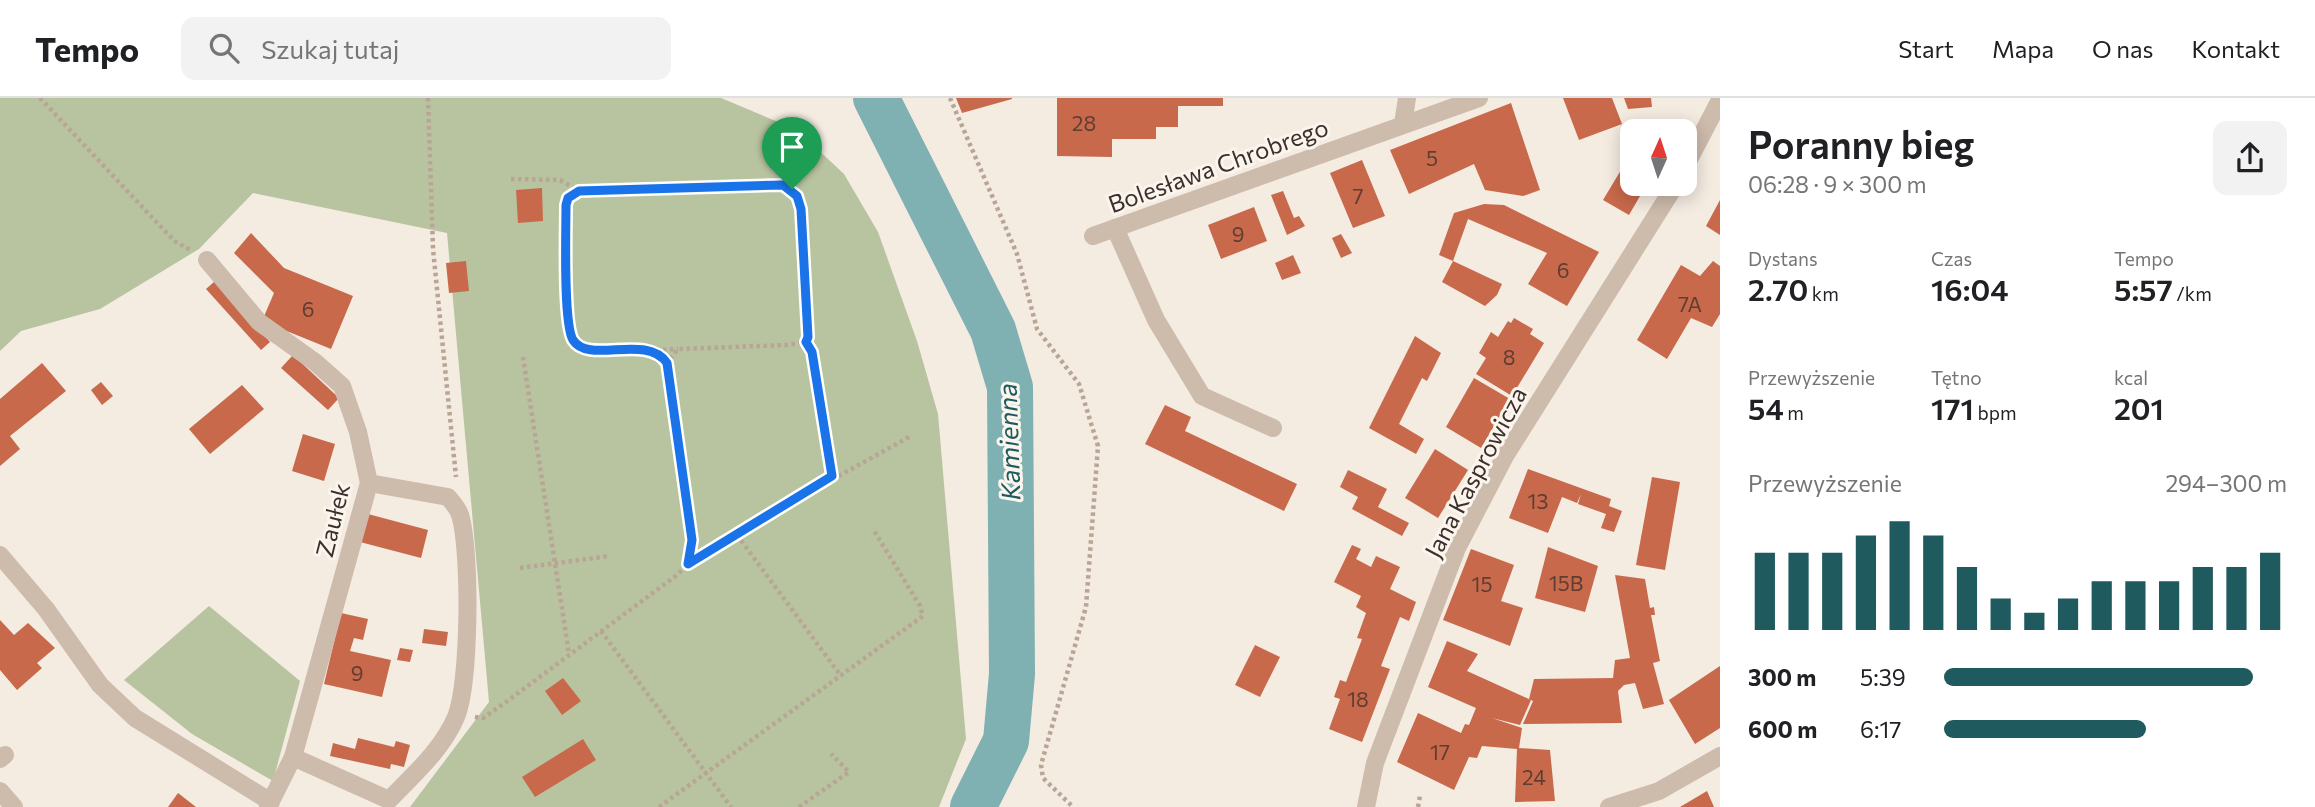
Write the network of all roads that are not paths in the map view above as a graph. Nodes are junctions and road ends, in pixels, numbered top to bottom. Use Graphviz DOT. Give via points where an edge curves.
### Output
graph roads {
  1 [pos="1407,98"];
  2 [pos="1479,98"];
  3 [pos="1720,100"];
  4 [pos="1403,124"];
  5 [pos="1698,142"];
  6 [pos="1668,196"];
  7 [pos="1115,228"];
  8 [pos="1093,236"];
  9 [pos="207,260"];
  10 [pos="1273,428"];
  11 [pos="369,483"];
  12 [pos="0,555"];
  13 [pos="1720,756"];
  14 [pos="292,757"];
  15 [pos="0,791"];
  16 [pos="270,804"];
  17 [pos="14,807"];
  18 [pos="1366,807"];
  19 [pos="1609,807"];
  1 -- 4 [label="street"];
  2 -- 4 [label="street, Bolesława Chrobrego"];
  3 -- 5 [label="street"];
  4 -- 7 [label="street, Bolesława Chrobrego"];
  6 -- 18 [label="street, Jana Kasprowicza" via="1505,456 1457,548 1375,763"];
  7 -- 8 [label="street, Bolesława Chrobrego"];
  7 -- 10 [label="street" via="1156,320 1202,396"];
  9 -- 11 [label="street, Zaułek" via="259,323 342,386"];
  11 -- 14 [label="street, Zaułek"];
  11 -- 14 [label="street" via="448,497 460,513 465,642 457,715 442,744 390,800"];
  12 -- 16 [label="street, Zaułek" via="47,609 115,701"];
  13 -- 19 [label="street" via="1659,791"];
  14 -- 16 [label="street, Zaułek"];
  15 -- 17 [label="street"];
}
